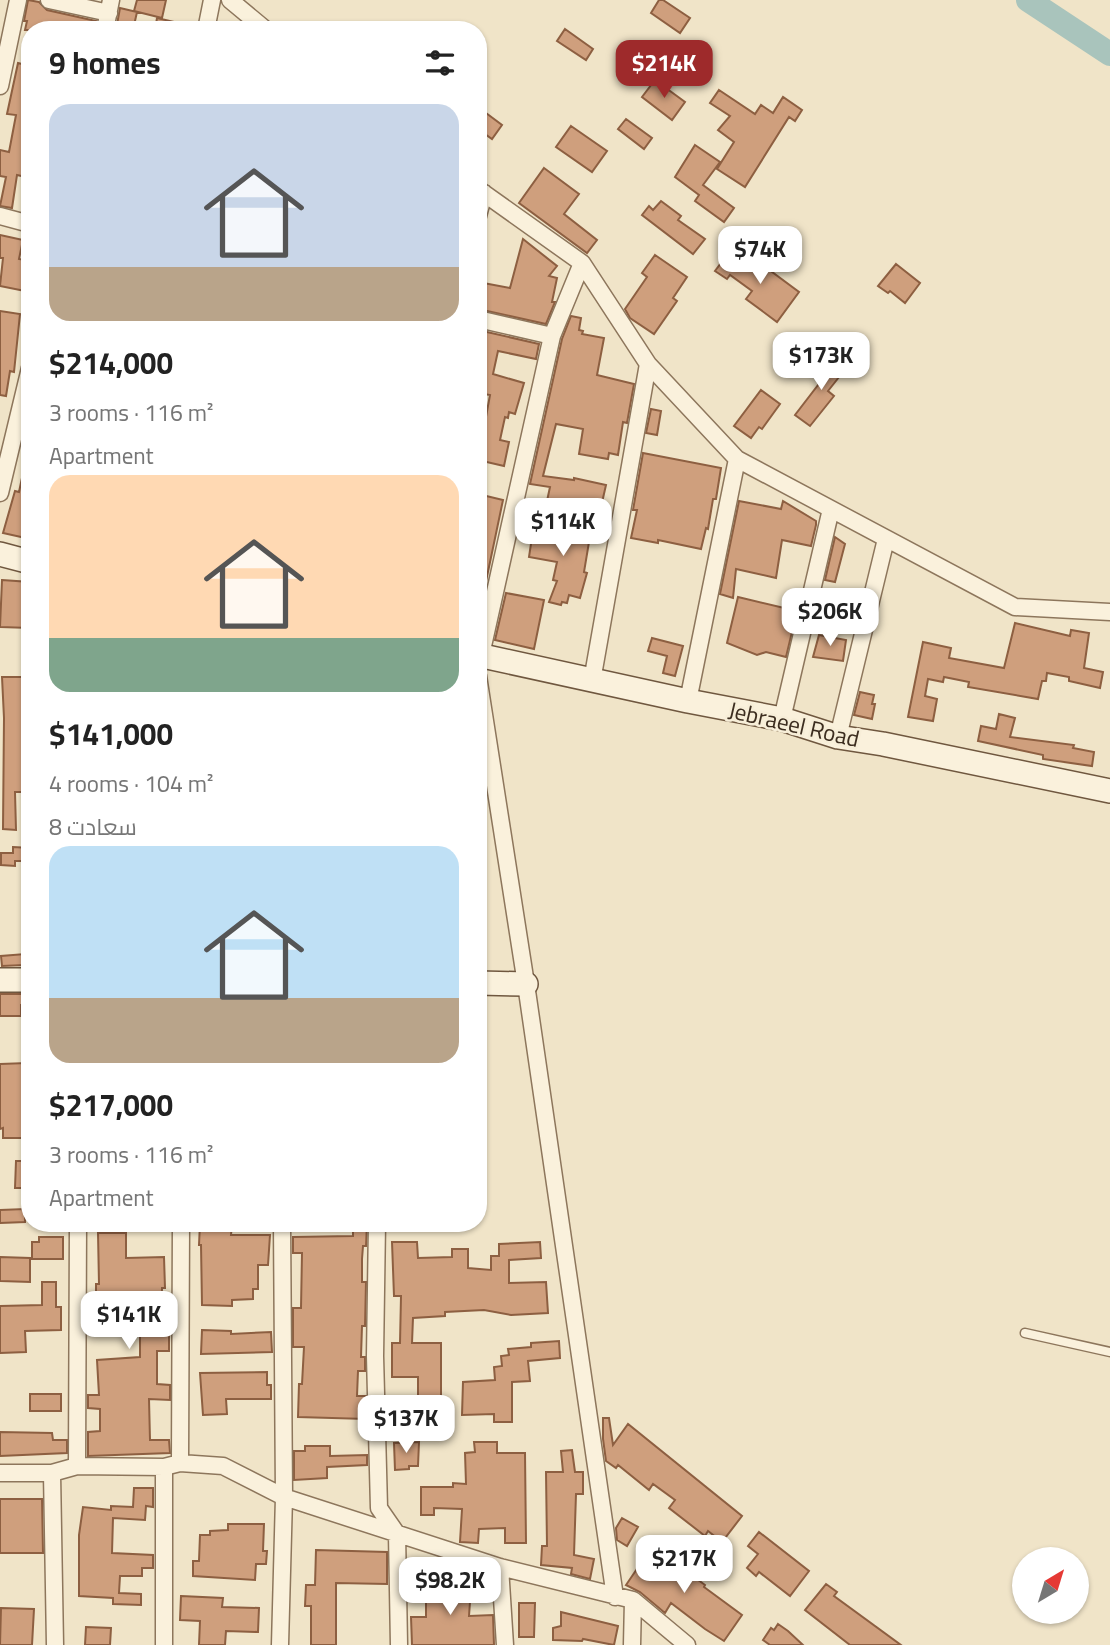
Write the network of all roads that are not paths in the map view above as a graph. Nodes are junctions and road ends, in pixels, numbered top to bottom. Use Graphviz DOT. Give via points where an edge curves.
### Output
graph roads {
  1 [pos="18,0"];
  2 [pos="50,0"];
  3 [pos="212,0"];
  4 [pos="230,0"];
  5 [pos="110,6"];
  6 [pos="208,21"];
  7 [pos="256,21"];
  8 [pos="0,86"];
  9 [pos="487,195"];
  10 [pos="0,216"];
  11 [pos="21,222"];
  12 [pos="582,263"];
  13 [pos="487,320"];
  14 [pos="552,336"];
  15 [pos="648,364"];
  16 [pos="21,406"];
  17 [pos="737,458"];
  18 [pos="0,493"];
  19 [pos="831,509"];
  20 [pos="886,539"];
  21 [pos="0,554"];
  22 [pos="21,560"];
  23 [pos="1110,612"];
  24 [pos="487,626"];
  25 [pos="487,663"];
  26 [pos="592,681"];
  27 [pos="688,701"];
  28 [pos="487,717"];
  29 [pos="782,719"];
  30 [pos="838,737"];
  31 [pos="1110,791"];
  32 [pos="0,980"];
  33 [pos="21,980"];
  34 [pos="487,983"];
  35 [pos="526,984"];
  36 [pos="78,1232"];
  37 [pos="181,1232"];
  38 [pos="282,1232"];
  39 [pos="377,1232"];
  40 [pos="1025,1333"];
  41 [pos="1110,1352"];
  42 [pos="172,1465"];
  43 [pos="77,1466"];
  44 [pos="0,1473"];
  45 [pos="52,1473"];
  46 [pos="284,1497"];
  47 [pos="397,1534"];
  48 [pos="500,1567"];
  49 [pos="615,1597"];
  50 [pos="633,1600"];
  51 [pos="55,1645"];
  52 [pos="164,1645"];
  53 [pos="280,1645"];
  54 [pos="399,1645"];
  55 [pos="505,1645"];
  56 [pos="632,1645"];
  57 [pos="687,1645"];
  1 -- 8 [label="street"];
  2 -- 5 [label="street"];
  3 -- 6 [label="street"];
  4 -- 7 [label="street"];
  9 -- 12 [label="street"];
  10 -- 11 [label="street"];
  12 -- 14 [label="street"];
  12 -- 15 [label="street"];
  13 -- 14 [label="street"];
  14 -- 24 [label="street"];
  15 -- 17 [label="street"];
  15 -- 26 [label="street"];
  16 -- 18 [label="street"];
  17 -- 19 [label="street"];
  17 -- 27 [label="street"];
  19 -- 20 [label="street"];
  19 -- 29 [label="street"];
  20 -- 23 [label="street" via="1015,607"];
  20 -- 30 [label="street"];
  21 -- 22 [label="main road"];
  25 -- 26 [label="main road, Jebraeel Road"];
  26 -- 27 [label="main road, Jebraeel Road"];
  27 -- 29 [label="main road, Jebraeel Road"];
  28 -- 35 [label="street"];
  29 -- 30 [label="main road, Jebraeel Road"];
  30 -- 31 [label="main road, Jebraeel Road"];
  32 -- 33 [label="main road"];
  34 -- 35 [label="main road"];
  35 -- 49 [label="street"];
  36 -- 43 [label="street"];
  37 -- 42 [label="street"];
  38 -- 46 [label="street"];
  39 -- 47 [label="street" via="379,1508"];
  40 -- 41 [label="lane"];
  42 -- 43 [label="street"];
  42 -- 46 [label="street" via="223,1466"];
  42 -- 52 [label="street"];
  43 -- 45 [label="street"];
  44 -- 45 [label="street"];
  45 -- 51 [label="street"];
  46 -- 47 [label="street"];
  46 -- 53 [label="street"];
  47 -- 48 [label="street"];
  47 -- 54 [label="street"];
  48 -- 49 [label="street"];
  48 -- 55 [label="street"];
  49 -- 50 [label="street"];
  50 -- 56 [label="street"];
  50 -- 57 [label="street"];
}
